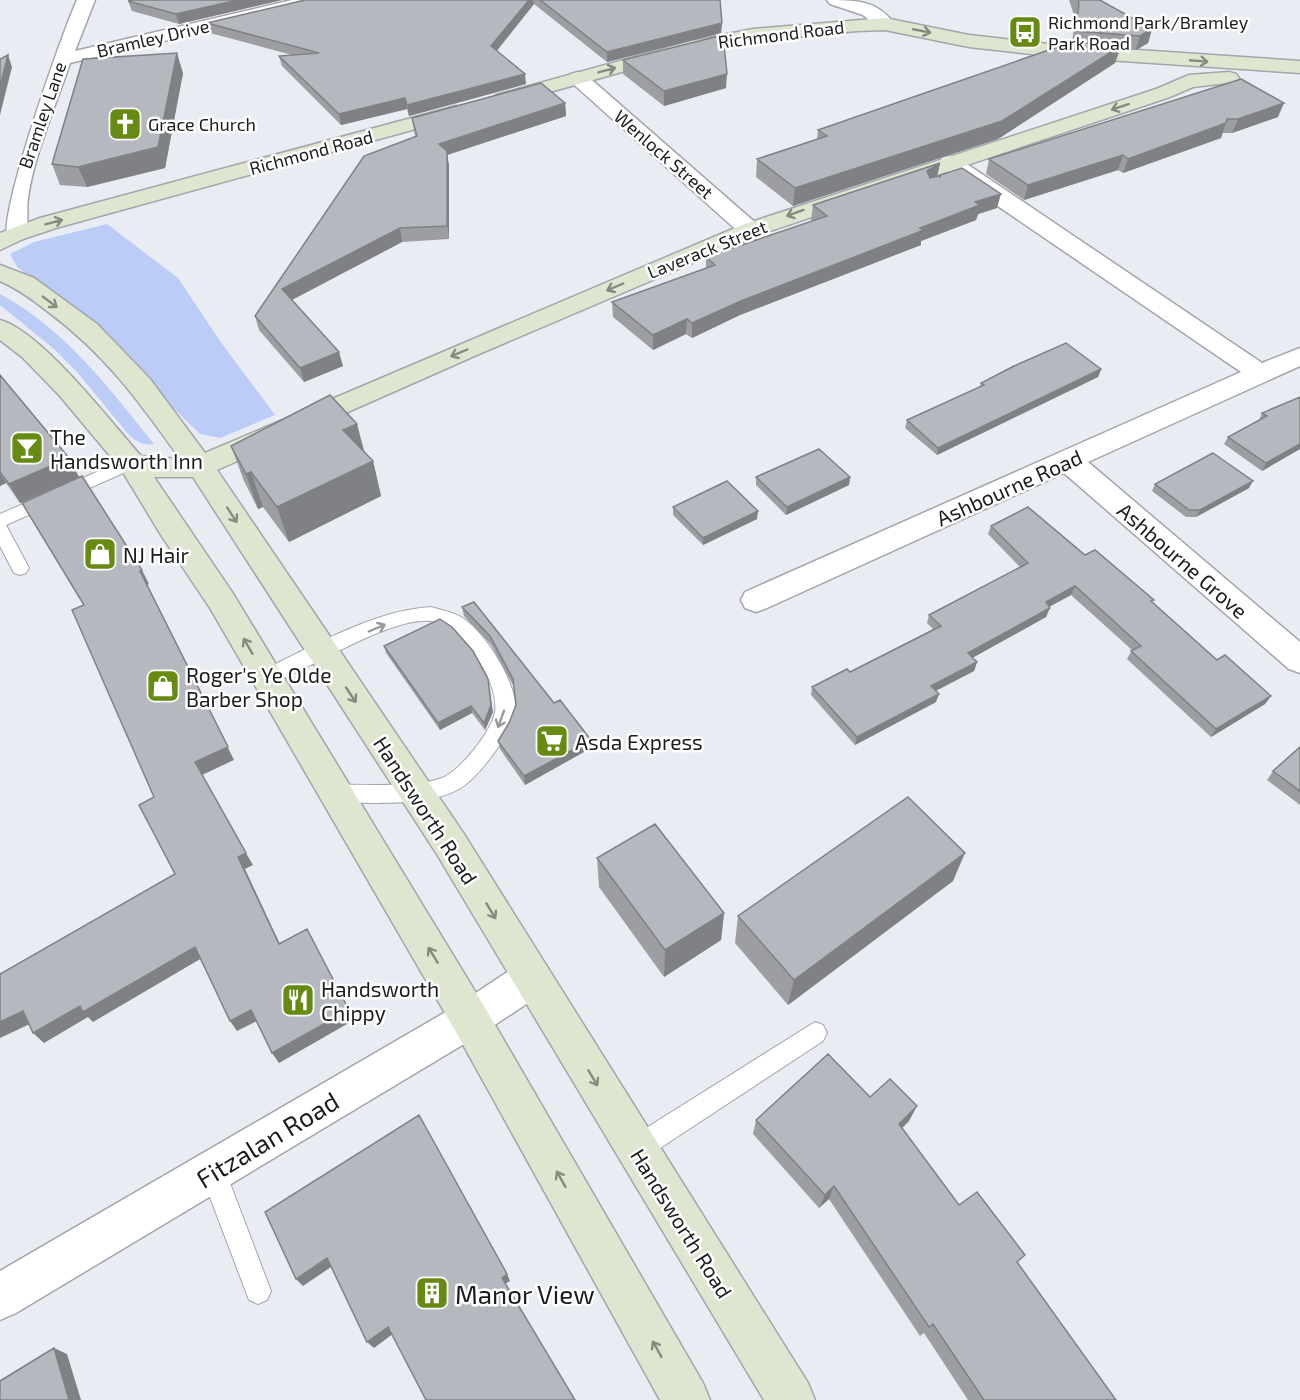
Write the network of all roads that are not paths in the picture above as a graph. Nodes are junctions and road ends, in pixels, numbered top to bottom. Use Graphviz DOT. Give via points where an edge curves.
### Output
graph roads {
  1 [pos="86,0"];
  2 [pos="316,0"];
  3 [pos="836,0"];
  4 [pos="885,24"];
  5 [pos="1048,50"];
  6 [pos="60,60"];
  7 [pos="1300,67"];
  8 [pos="578,78"];
  9 [pos="1300,78"];
  10 [pos="1163,93"];
  11 [pos="950,163"];
  12 [pos="750,230"];
  13 [pos="8,238"];
  14 [pos="0,272"];
  15 [pos="0,328"];
  16 [pos="1300,356"];
  17 [pos="1261,374"];
  18 [pos="1067,460"];
  19 [pos="131,463"];
  20 [pos="200,466"];
  21 [pos="0,521"];
  22 [pos="0,529"];
  23 [pos="20,568"];
  24 [pos="756,600"];
  25 [pos="322,651"];
  26 [pos="1300,660"];
  27 [pos="266,677"];
  28 [pos="415,790"];
  29 [pos="337,794"];
  30 [pos="532,978"];
  31 [pos="470,1019"];
  32 [pos="815,1033"];
  33 [pos="636,1149"];
  34 [pos="213,1171"];
  35 [pos="258,1291"];
  36 [pos="0,1297"];
  37 [pos="686,1400"];
  38 [pos="791,1400"];
  1 -- 6 [label="street, Bramley Lane"];
  2 -- 6 [label="street, Bramley Drive"];
  3 -- 4 [label="street" via="863,7"];
  4 -- 5 [label="main road, Richmond Road, one-way" via="969,41"];
  8 -- 4 [label="main road, Richmond Road, one-way" via="753,35"];
  5 -- 7 [label="main road, Richmond Road, one-way"];
  5 -- 10 [label="main road" via="1137,67 1152,74"];
  6 -- 13 [label="street, Bramley Lane" via="18,186"];
  8 -- 12 [label="street, Wenlock Street"];
  13 -- 8 [label="main road, Richmond Road, one-way"];
  9 -- 10 [label="main road, Laverack Street" via="1212,78 1190,81"];
  10 -- 11 [label="main road, Laverack Street, one-way"];
  11 -- 12 [label="main road, Laverack Street, one-way"];
  11 -- 17 [label="street"];
  12 -- 20 [label="main road, Laverack Street, one-way"];
  14 -- 20 [label="main road, Handsworth Road, one-way" via="25,283 88,330 141,385"];
  15 -- 19 [label="main road" via="31,351 68,389"];
  16 -- 17 [label="street, Ashbourne Road"];
  17 -- 18 [label="street, Ashbourne Road"];
  18 -- 24 [label="street, Ashbourne Road"];
  18 -- 26 [label="street, Ashbourne Grove"];
  19 -- 20 [label="main road, Laverack Street" via="176,470"];
  19 -- 21 [label="lane"];
  27 -- 19 [label="main road, one-way" via="221,600"];
  20 -- 25 [label="main road, Handsworth Road, one-way"];
  22 -- 23 [label="lane"];
  25 -- 27 [label="lane"];
  25 -- 28 [label="main road, Handsworth Road, one-way"];
  25 -- 28 [label="lane, one-way" via="398,619 430,614 457,623 488,657 503,691 505,712 492,741 470,768 450,784"];
  27 -- 29 [label="main road"];
  28 -- 29 [label="lane"];
  28 -- 30 [label="main road, Handsworth Road, one-way"];
  31 -- 29 [label="main road, one-way"];
  30 -- 31 [label="street, Fitzalan Road"];
  30 -- 33 [label="main road, Handsworth Road, one-way"];
  31 -- 34 [label="street, Fitzalan Road"];
  37 -- 31 [label="main road, one-way"];
  32 -- 33 [label="lane"];
  33 -- 38 [label="main road, Handsworth Road"];
  34 -- 35 [label="lane"];
  34 -- 36 [label="street, Fitzalan Road"];
}
